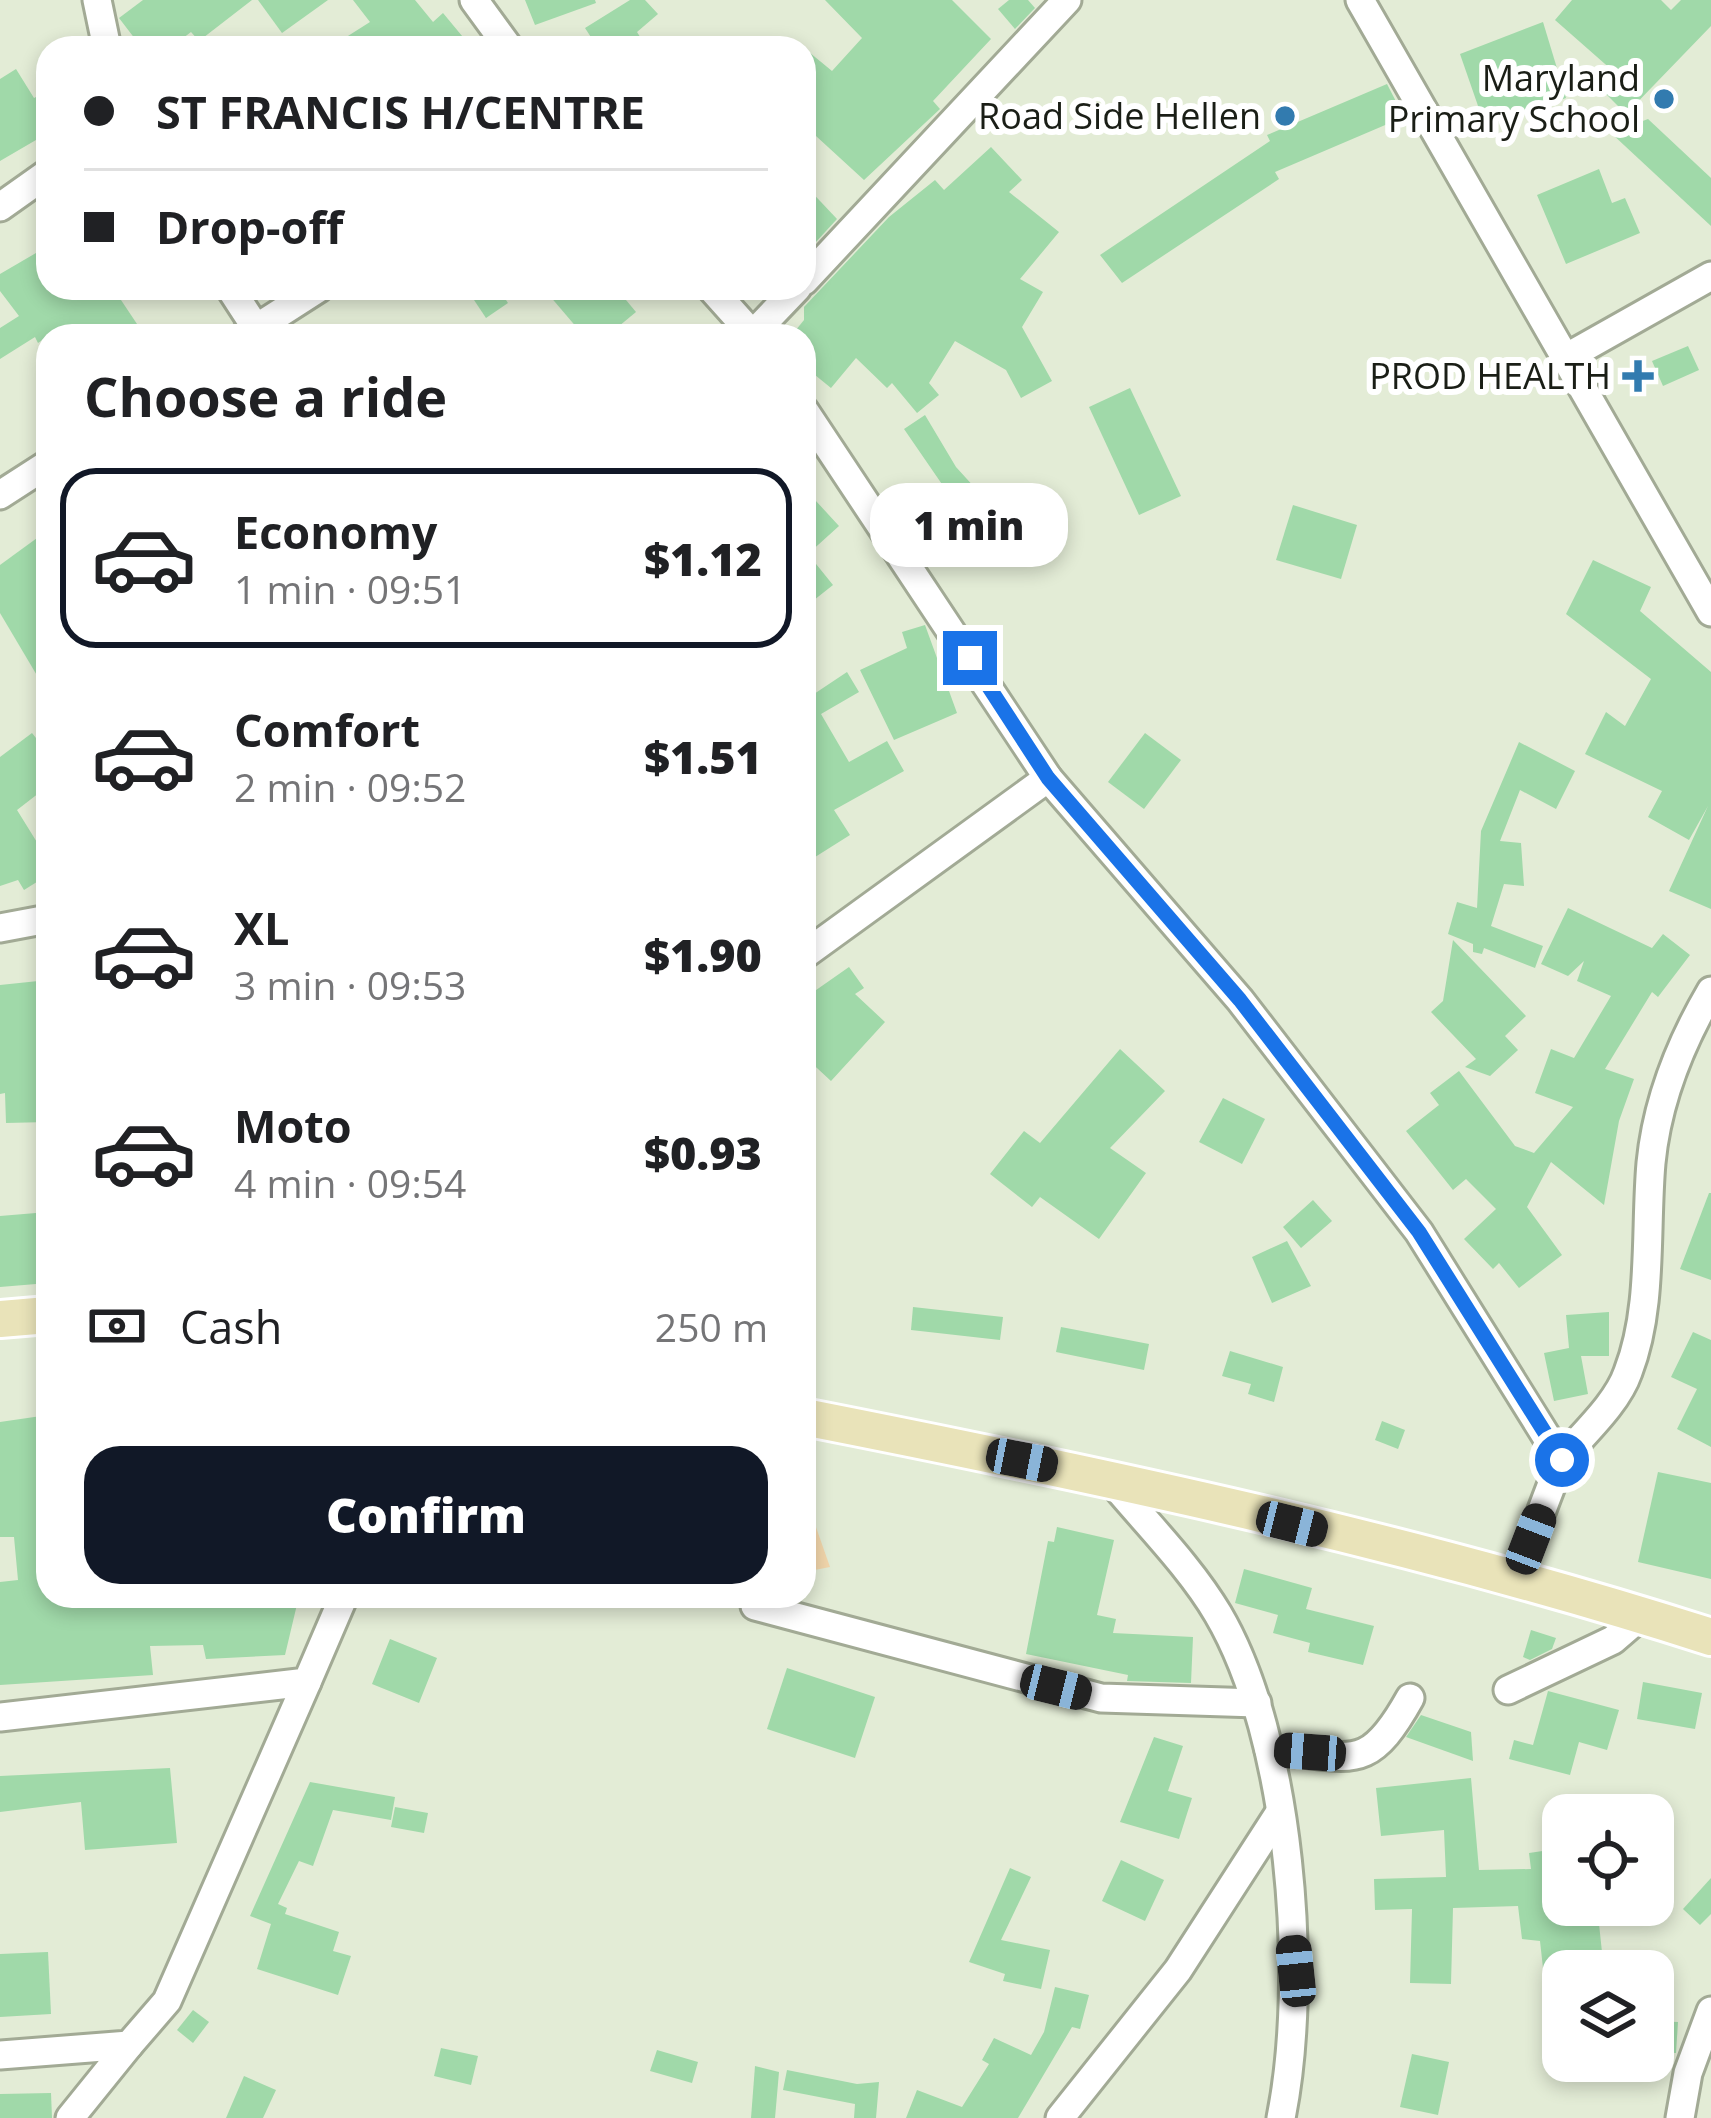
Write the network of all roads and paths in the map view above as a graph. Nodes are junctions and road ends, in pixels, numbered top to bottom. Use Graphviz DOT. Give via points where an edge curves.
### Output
graph roads {
  1 [pos="97,0"];
  2 [pos="474,0"];
  3 [pos="1066,0"];
  4 [pos="1360,0"];
  5 [pos="104,36"];
  6 [pos="500,36"];
  7 [pos="36,182"];
  8 [pos="0,207"];
  9 [pos="816,268"];
  10 [pos="1711,277"];
  11 [pos="300,300"];
  12 [pos="723,300"];
  13 [pos="786,300"];
  14 [pos="263,324"];
  15 [pos="744,324"];
  16 [pos="764,324"];
  17 [pos="1569,356"];
  18 [pos="816,431"];
  19 [pos="36,472"];
  20 [pos="0,495"];
  21 [pos="1711,612"];
  22 [pos="1048,778"];
  23 [pos="36,921"];
  24 [pos="0,928"];
  25 [pos="816,946"];
  26 [pos="1711,991"];
  27 [pos="36,1316"];
  28 [pos="0,1319"];
  29 [pos="816,1419"];
  30 [pos="1562,1460"];
  31 [pos="1108,1477"];
  32 [pos="1516,1578"];
  33 [pos="339,1608"];
  34 [pos="763,1608"];
  35 [pos="1642,1616"];
  36 [pos="1708,1642"];
  37 [pos="307,1682"];
  38 [pos="1508,1690"];
  39 [pos="1410,1698"];
  40 [pos="1257,1702"];
  41 [pos="0,1717"];
  42 [pos="1269,1750"];
  43 [pos="1278,1815"];
  44 [pos="1711,2011"];
  45 [pos="129,2045"];
  46 [pos="0,2055"];
  47 [pos="70,2118"];
  48 [pos="1060,2118"];
  49 [pos="1281,2118"];
  50 [pos="1680,2118"];
  1 -- 5 [label="street"];
  2 -- 6 [label="street"];
  3 -- 9 [label="street"];
  4 -- 17 [label="street"];
  7 -- 8 [label="street"];
  10 -- 17 [label="street"];
  11 -- 14 [label="street"];
  12 -- 15 [label="street"];
  13 -- 16 [label="street"];
  17 -- 21 [label="street"];
  18 -- 22 [label="street"];
  19 -- 20 [label="street"];
  22 -- 25 [label="street"];
  22 -- 30 [label="street" via="1240,1000 1419,1232"];
  23 -- 24 [label="street"];
  26 -- 30 [label="street" via="1679,1046 1665,1096 1628,1376"];
  27 -- 28 [label="main road"];
  29 -- 31 [label="main road"];
  30 -- 32 [label="street"];
  31 -- 32 [label="main road"];
  31 -- 40 [label="street" via="1216,1611"];
  32 -- 35 [label="main road"];
  33 -- 37 [label="street"];
  34 -- 40 [label="street" via="1101,1698"];
  35 -- 36 [label="main road"];
  35 -- 38 [label="street" via="1613,1640"];
  37 -- 41 [label="street"];
  37 -- 45 [label="street" via="167,2001"];
  39 -- 42 [label="street" via="1384,1744 1355,1757"];
  40 -- 42 [label="street"];
  42 -- 43 [label="street"];
  43 -- 48 [label="street" via="1178,1970"];
  43 -- 49 [label="street" via="1296,1971"];
  44 -- 50 [label="street"];
  45 -- 46 [label="street"];
  45 -- 47 [label="street"];
}
